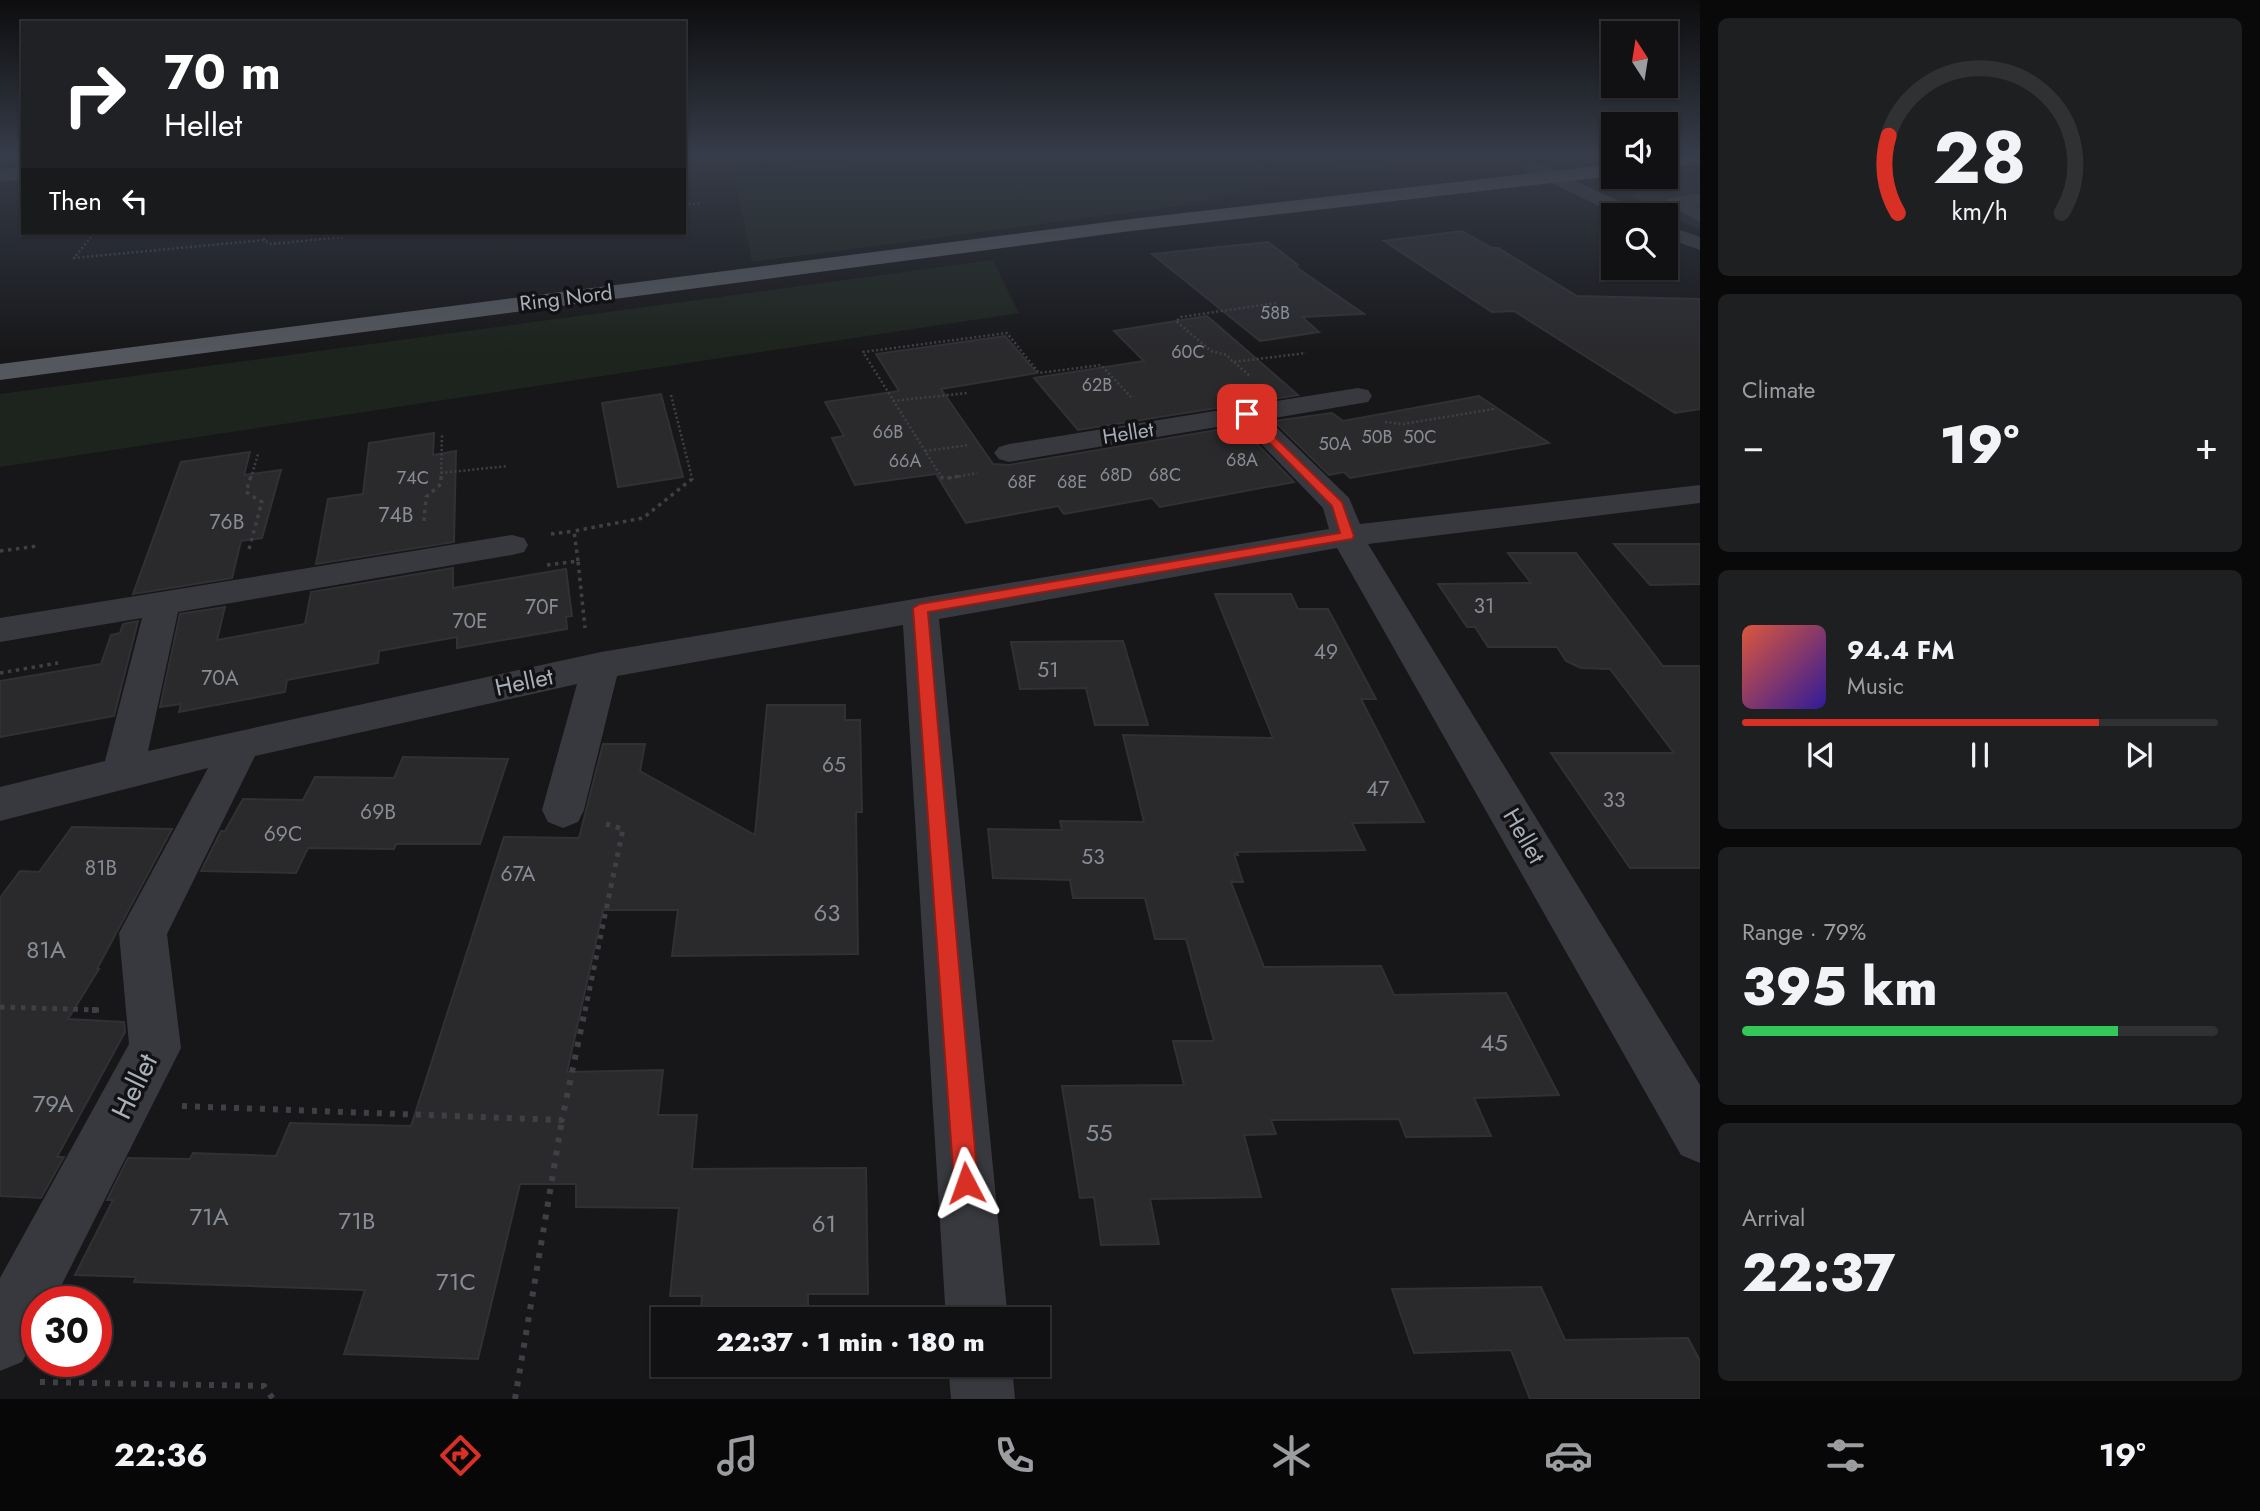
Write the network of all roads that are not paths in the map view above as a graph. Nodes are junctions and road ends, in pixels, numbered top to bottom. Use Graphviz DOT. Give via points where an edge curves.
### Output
graph roads {
  1 [pos="1149,222"];
  2 [pos="1156,222"];
  3 [pos="1132,225"];
  4 [pos="1678,236"];
  5 [pos="1700,244"];
  6 [pos="0,372"];
  7 [pos="1358,396"];
  8 [pos="1247,414"];
  9 [pos="1009,453"];
  10 [pos="1700,494"];
  11 [pos="1347,536"];
  12 [pos="512,545"];
  13 [pos="163,603"];
  14 [pos="920,608"];
  15 [pos="0,630"];
  16 [pos="595,666"];
  17 [pos="241,744"];
  18 [pos="123,772"];
  19 [pos="0,803"];
  20 [pos="563,810"];
  21 [pos="1700,1136"];
  22 [pos="976,1307"];
  23 [pos="0,1340"];
  24 [pos="982,1377"];
  25 [pos="983,1399"];
  1 -- 3 [label="main road, Ring Nord"];
  2 -- 3 [label="main road, Ring Nord"];
  3 -- 6 [label="main road, Ring Nord"];
  4 -- 5 [label="street"];
  7 -- 8 [label="street, Hellet"];
  8 -- 9 [label="street, Hellet"];
  8 -- 11 [label="street, Hellet" via="1338,505"];
  10 -- 11 [label="street, Hellet"];
  11 -- 14 [label="street, Hellet"];
  11 -- 21 [label="street, Hellet"];
  12 -- 13 [label="street"];
  13 -- 15 [label="street"];
  13 -- 18 [label="street"];
  14 -- 16 [label="street, Hellet"];
  14 -- 22 [label="street"];
  16 -- 17 [label="street, Hellet"];
  16 -- 20 [label="street"];
  17 -- 18 [label="street, Hellet"];
  17 -- 23 [label="street, Hellet" via="143,933 155,1048"];
  18 -- 19 [label="street, Hellet"];
  24 -- 25 [label="street"];
}
